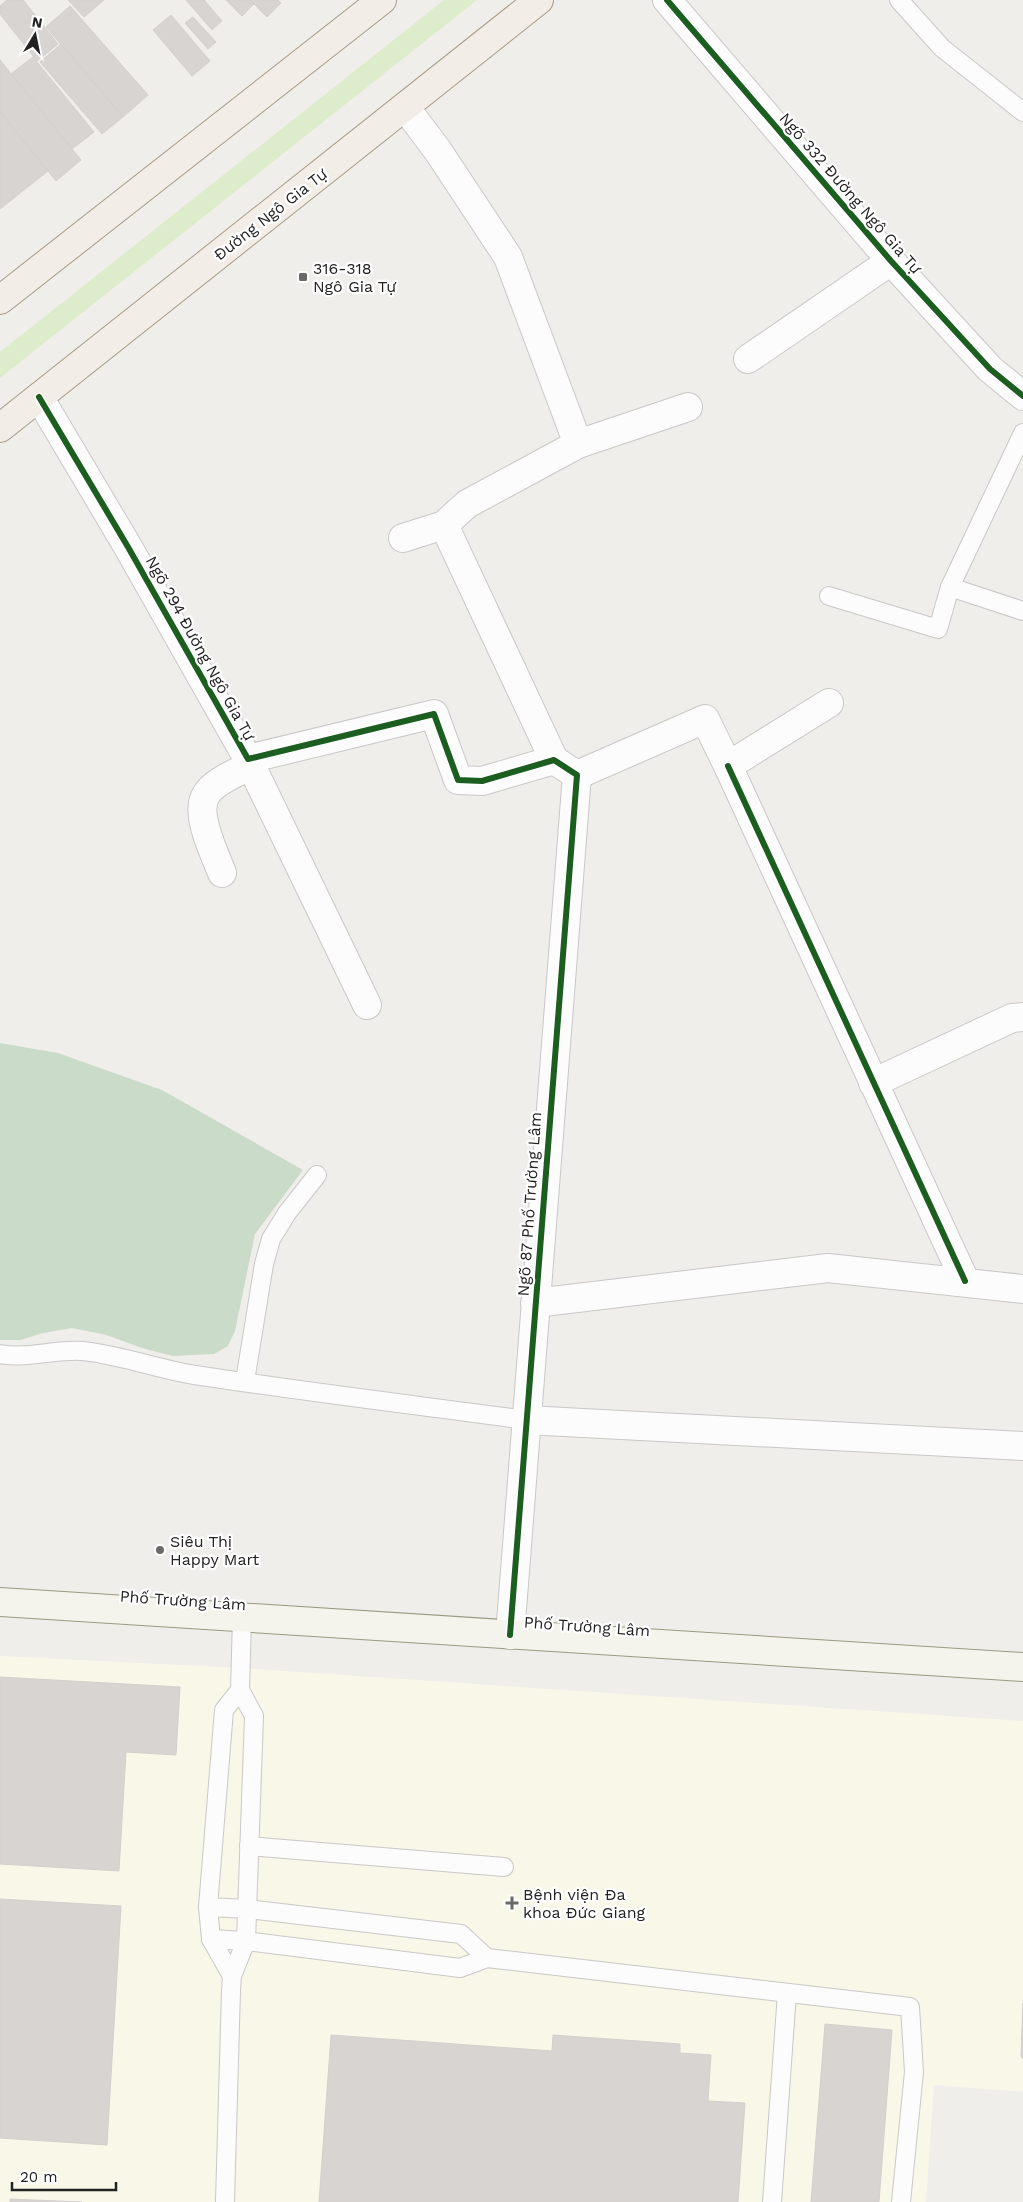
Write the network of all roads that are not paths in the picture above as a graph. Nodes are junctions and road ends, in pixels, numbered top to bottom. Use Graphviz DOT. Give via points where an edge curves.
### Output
graph roads {
  1 [pos="382,0"];
  2 [pos="538,0"];
  3 [pos="666,0"];
  4 [pos="900,0"];
  5 [pos="406,107"];
  6 [pos="1023,112"];
  7 [pos="891,261"];
  8 [pos="0,300"];
  9 [pos="748,359"];
  10 [pos="1023,396"];
  11 [pos="39,397"];
  12 [pos="688,407"];
  13 [pos="0,428"];
  14 [pos="1023,433"];
  15 [pos="578,444"];
  16 [pos="444,525"];
  17 [pos="403,538"];
  18 [pos="950,587"];
  19 [pos="829,596"];
  20 [pos="1023,611"];
  21 [pos="829,703"];
  22 [pos="554,760"];
  23 [pos="249,762"];
  24 [pos="728,766"];
  25 [pos="577,775"];
  26 [pos="222,873"];
  27 [pos="367,1005"];
  28 [pos="1023,1018"];
  29 [pos="873,1083"];
  30 [pos="317,1175"];
  31 [pos="965,1281"];
  32 [pos="1023,1288"];
  33 [pos="535,1303"];
  34 [pos="0,1354"];
  35 [pos="244,1381"];
  36 [pos="526,1420"];
  37 [pos="1023,1446"];
  38 [pos="0,1602"];
  39 [pos="242,1618"];
  40 [pos="510,1635"];
  41 [pos="1023,1667"];
  42 [pos="240,1690"];
  43 [pos="249,1846"];
  44 [pos="504,1867"];
  45 [pos="208,1907"];
  46 [pos="248,1909"];
  47 [pos="211,1939"];
  48 [pos="246,1941"];
  49 [pos="487,1958"];
  50 [pos="232,1976"];
  51 [pos="787,1993"];
  52 [pos="225,2202"];
  53 [pos="772,2202"];
  54 [pos="901,2202"];
  1 -- 8 [label="main road"];
  2 -- 5 [label="main road, Đường Ngô Gia Tự"];
  3 -- 7 [label="street, Ngõ 332 Đường Ngô Gia Tự"];
  4 -- 6 [label="lane" via="942,48"];
  5 -- 11 [label="main road, Đường Ngô Gia Tự"];
  5 -- 15 [label="street" via="508,257"];
  7 -- 9 [label="street"];
  7 -- 10 [label="street, Ngõ 332 Đường Ngô Gia Tự" via="990,369"];
  11 -- 13 [label="main road, Đường Ngô Gia Tự"];
  11 -- 23 [label="street, Ngõ 294 Đường Ngô Gia Tự"];
  12 -- 15 [label="street"];
  14 -- 18 [label="lane"];
  15 -- 16 [label="street" via="467,504"];
  16 -- 17 [label="street"];
  16 -- 22 [label="street"];
  18 -- 19 [label="lane" via="938,629"];
  18 -- 20 [label="lane"];
  21 -- 24 [label="street"];
  22 -- 23 [label="street, Ngõ 294 Đường Ngô Gia Tự" via="482,781 458,780 434,714"];
  22 -- 25 [label="street"];
  23 -- 26 [label="street" via="215,786 206,795 203,805 205,830"];
  23 -- 27 [label="street"];
  24 -- 25 [label="street" via="705,719"];
  24 -- 29 [label="street"];
  25 -- 33 [label="street, Ngõ 87 Phố Trường Lâm"];
  28 -- 29 [label="street" via="1012,1018"];
  29 -- 31 [label="street"];
  30 -- 35 [label="lane" via="271,1239"];
  31 -- 32 [label="street"];
  31 -- 33 [label="street" via="828,1268"];
  33 -- 36 [label="street, Ngõ 87 Phố Trường Lâm"];
  34 -- 35 [label="lane" via="26,1356 82,1351"];
  35 -- 36 [label="lane"];
  36 -- 37 [label="street"];
  36 -- 40 [label="street, Ngõ 87 Phố Trường Lâm"];
  38 -- 39 [label="main road, Phố Trường Lâm"];
  39 -- 40 [label="main road, Phố Trường Lâm"];
  39 -- 42 [label="lane"];
  40 -- 41 [label="main road, Phố Trường Lâm"];
  42 -- 43 [label="lane" via="254,1716"];
  42 -- 45 [label="lane" via="224,1710"];
  43 -- 44 [label="lane"];
  43 -- 46 [label="lane"];
  45 -- 46 [label="lane"];
  45 -- 47 [label="lane"];
  46 -- 48 [label="lane"];
  46 -- 49 [label="lane" via="461,1934"];
  47 -- 48 [label="lane"];
  47 -- 50 [label="lane"];
  48 -- 49 [label="lane" via="460,1968"];
  48 -- 50 [label="lane"];
  49 -- 51 [label="lane"];
  50 -- 52 [label="lane"];
  51 -- 53 [label="lane"];
  51 -- 54 [label="lane" via="910,2007 914,2072"];
}
